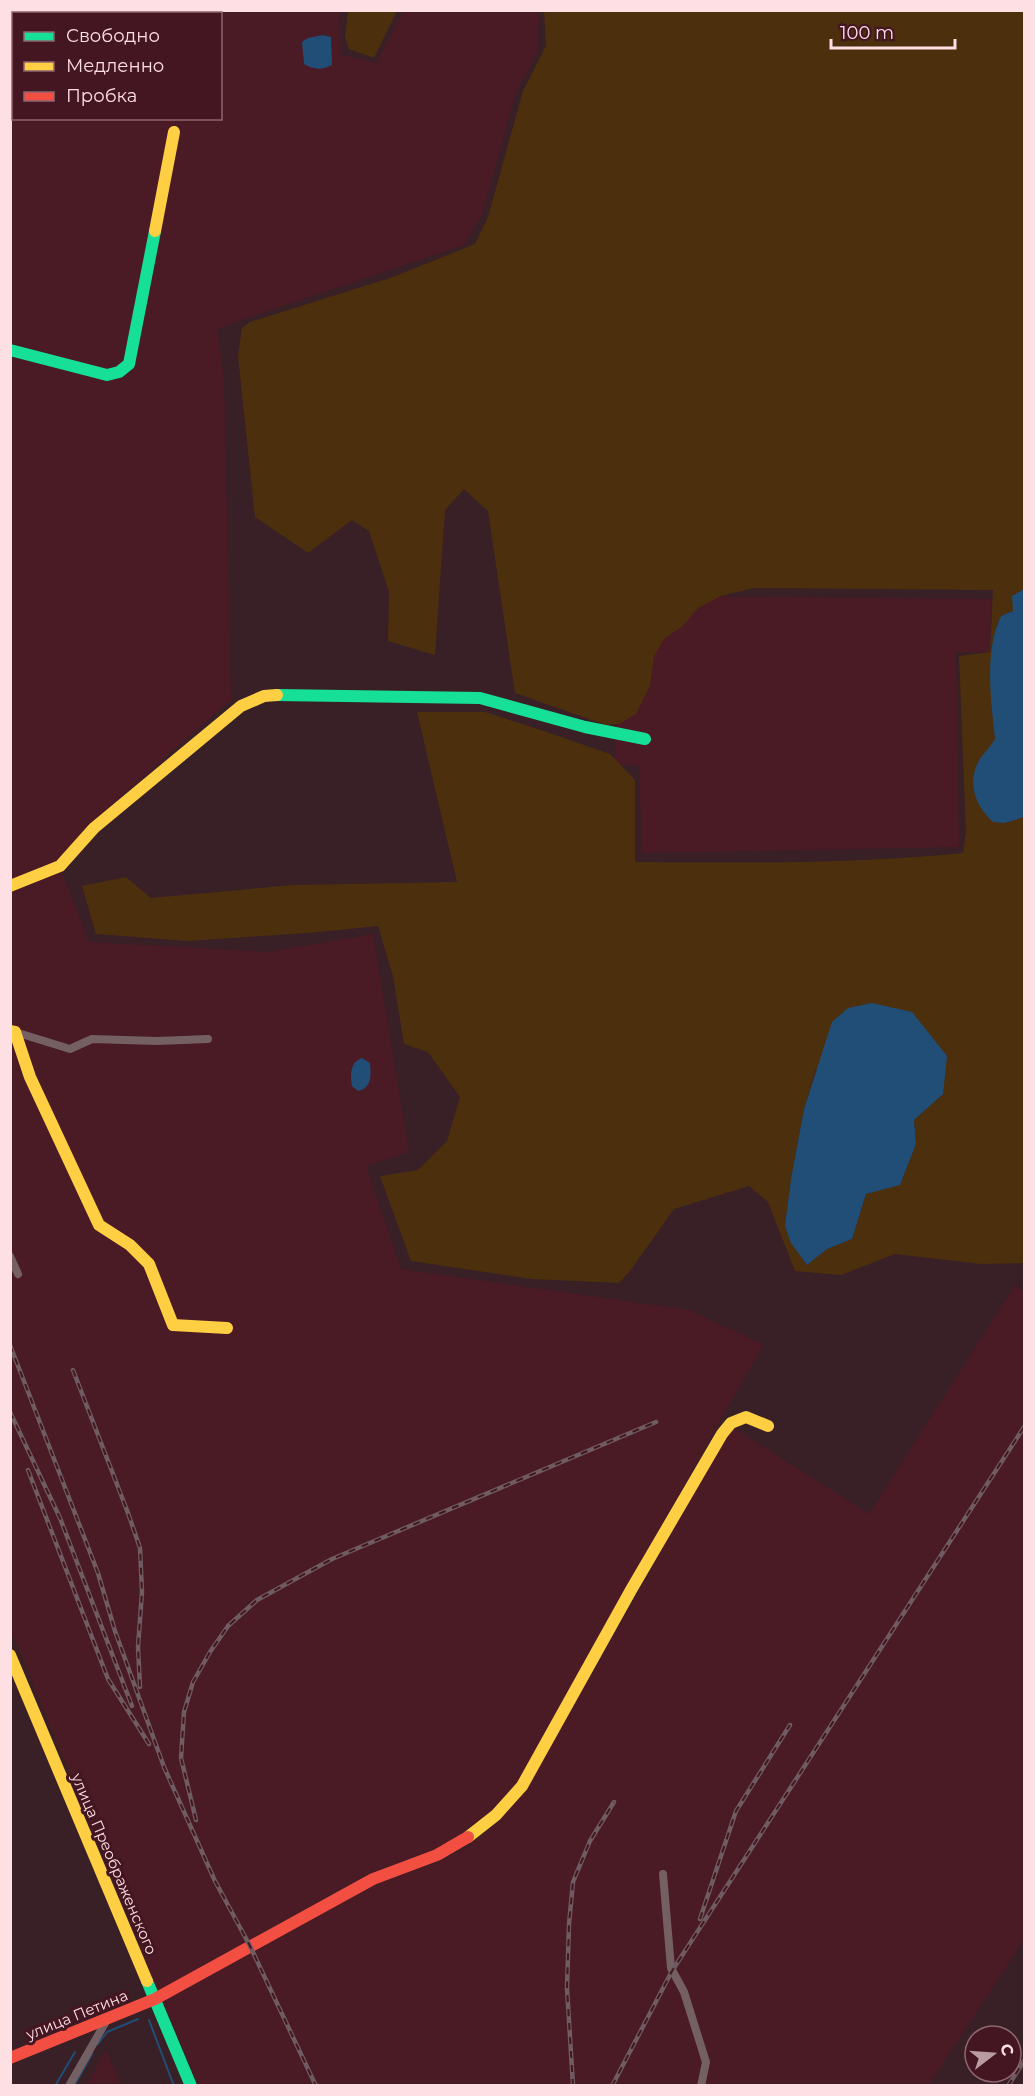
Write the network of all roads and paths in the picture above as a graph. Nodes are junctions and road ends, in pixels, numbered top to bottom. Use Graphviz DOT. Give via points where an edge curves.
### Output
graph roads {
  1 [pos="174,132"];
  2 [pos="10,350"];
  3 [pos="645,739"];
  4 [pos="10,886"];
  5 [pos="13,1032"];
  6 [pos="208,1039"];
  7 [pos="10,1256"];
  8 [pos="18,1274"];
  9 [pos="227,1328"];
  10 [pos="768,1426"];
  11 [pos="10,1655"];
  12 [pos="663,1874"];
  13 [pos="155,1999"];
  14 [pos="108,2018"];
  15 [pos="12,2054"];
  16 [pos="69,2085"];
  17 [pos="191,2085"];
  18 [pos="700,2085"];
  1 -- 2 [label="street" via="129,364 123,371 107,375"];
  3 -- 4 [label="street" via="480,698 264,696 241,706 94,828 60,866"];
  5 -- 6 [label="street" via="70,1049 92,1039"];
  5 -- 9 [label="street" via="99,1225 130,1245 149,1264 174,1325"];
  7 -- 8 [label="street"];
  10 -- 13 [label="street, улица Петина" via="746,1417 731,1423 722,1434 522,1786 496,1815 437,1856 374,1879"];
  11 -- 13 [label="street, улица Преображенского"];
  12 -- 18 [label="street" via="671,1968 684,1992 706,2062"];
  13 -- 14 [label="street, улица Петина"];
  13 -- 17 [label="street, улица Преображенского"];
  14 -- 15 [label="street, улица Петина"];
  14 -- 16 [label="street"];
}
